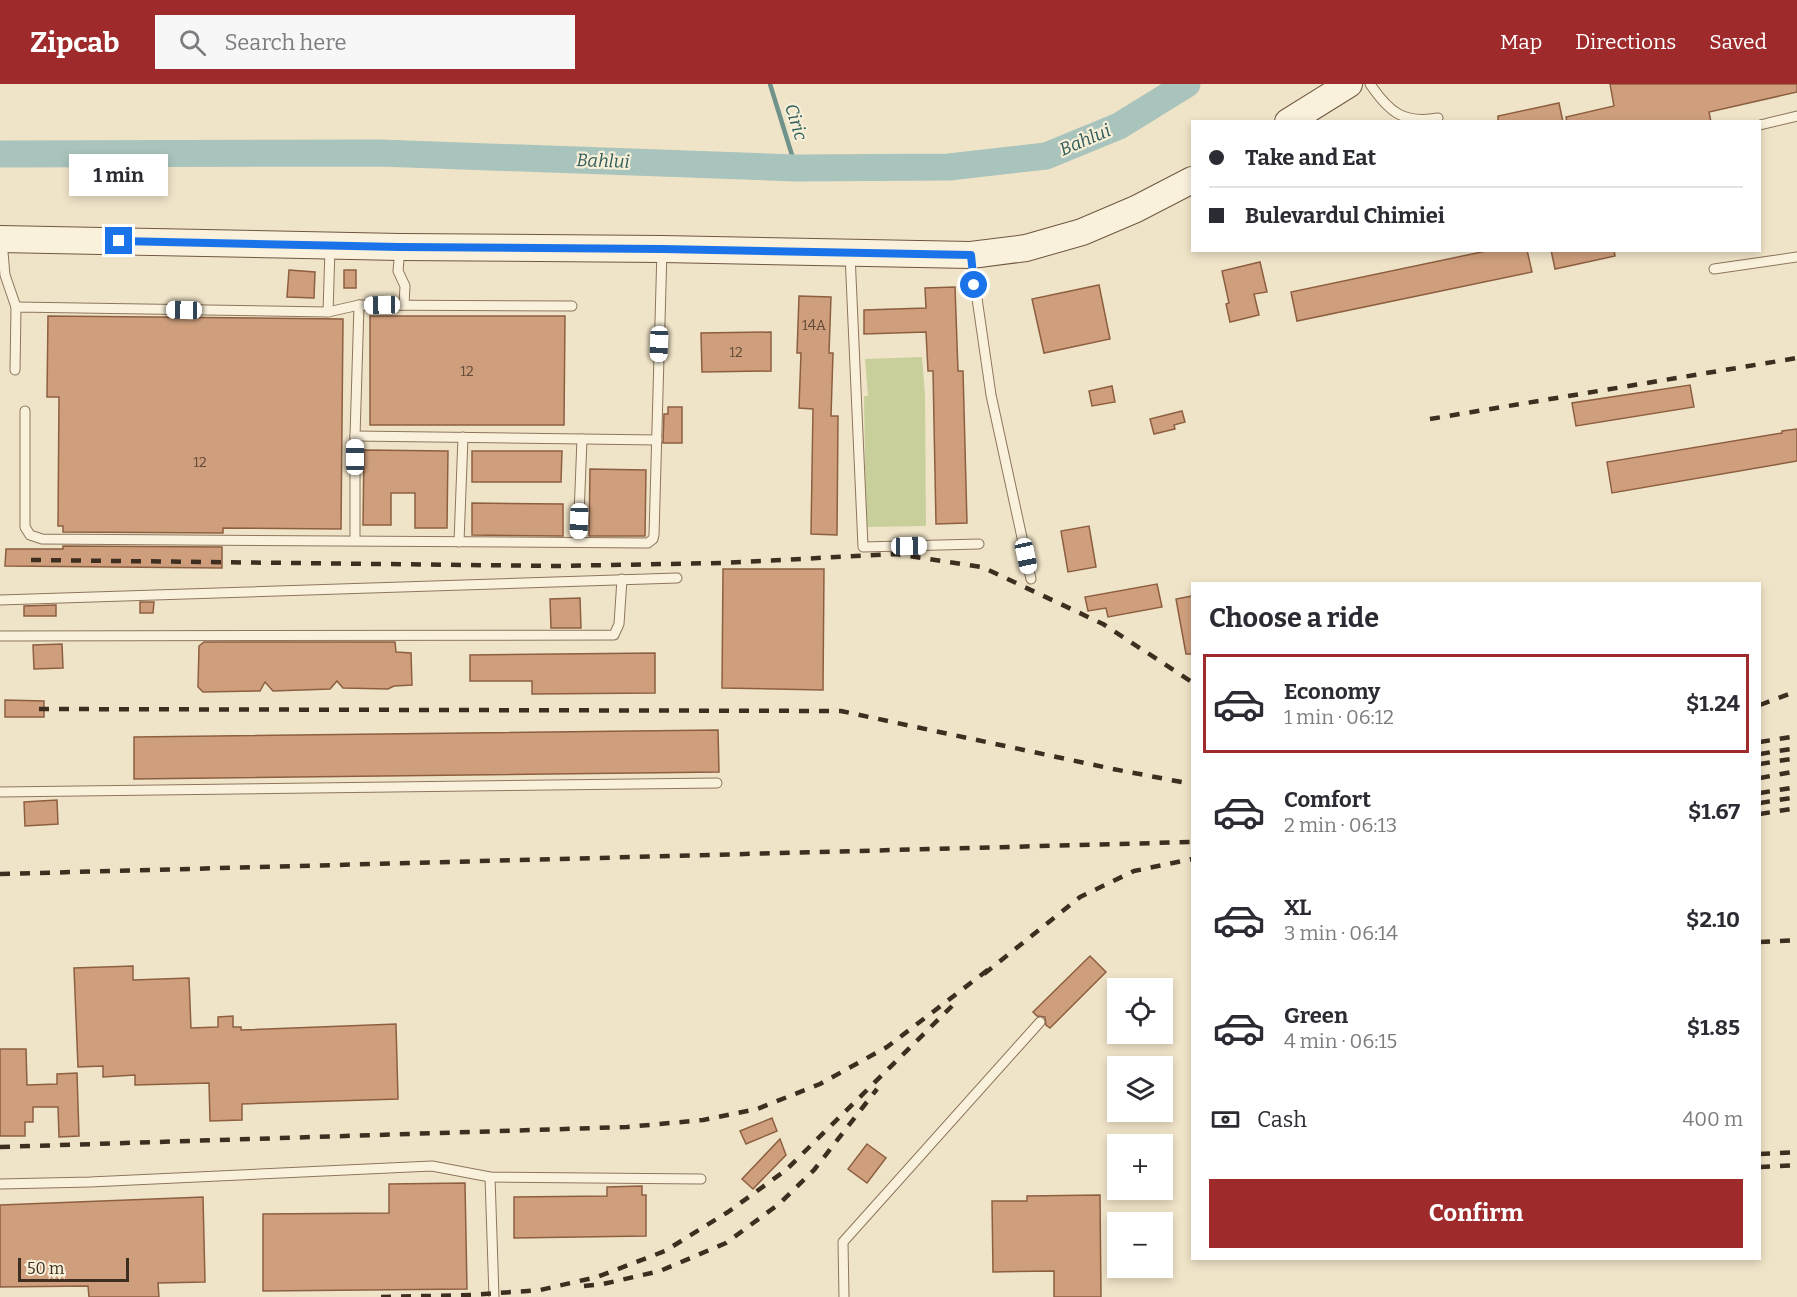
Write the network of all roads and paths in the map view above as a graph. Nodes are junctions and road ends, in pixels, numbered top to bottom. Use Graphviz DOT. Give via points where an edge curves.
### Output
graph roads {
  1 [pos="1349,84"];
  2 [pos="1370,84"];
  3 [pos="1797,116"];
  4 [pos="1438,118"];
  5 [pos="1291,120"];
  6 [pos="1761,125"];
  7 [pos="1191,181"];
  8 [pos="1,239"];
  9 [pos="330,245"];
  10 [pos="400,247"];
  11 [pos="662,249"];
  12 [pos="850,252"];
  13 [pos="971,255"];
  14 [pos="1797,257"];
  15 [pos="1714,269"];
  16 [pos="359,305"];
  17 [pos="404,305"];
  18 [pos="573,306"];
  19 [pos="16,307"];
  20 [pos="328,312"];
  21 [pos="15,370"];
  22 [pos="25,411"];
  23 [pos="355,436"];
  24 [pos="463,437"];
  25 [pos="582,439"];
  26 [pos="657,440"];
  27 [pos="355,540"];
  28 [pos="578,541"];
  29 [pos="459,542"];
  30 [pos="979,544"];
  31 [pos="677,578"];
  32 [pos="622,579"];
  33 [pos="1031,579"];
  34 [pos="0,600"];
  35 [pos="0,636"];
  36 [pos="717,783"];
  37 [pos="0,792"];
  38 [pos="1040,1022"];
  39 [pos="490,1177"];
  40 [pos="701,1179"];
  41 [pos="0,1184"];
  42 [pos="494,1297"];
  43 [pos="844,1297"];
  1 -- 5 [label="street"];
  2 -- 4 [label="lane" via="1396,115"];
  3 -- 6 [label="lane"];
  7 -- 13 [label="street" via="1082,232 1026,248"];
  8 -- 9 [label="street"];
  8 -- 19 [label="lane" via="5,275"];
  9 -- 10 [label="street"];
  9 -- 20 [label="lane"];
  10 -- 11 [label="street"];
  10 -- 17 [label="lane" via="398,271 405,285"];
  11 -- 12 [label="street"];
  11 -- 26 [label="lane"];
  12 -- 13 [label="street"];
  12 -- 30 [label="lane" via="863,547"];
  13 -- 33 [label="lane" via="991,395"];
  14 -- 15 [label="lane"];
  16 -- 17 [label="lane"];
  16 -- 20 [label="lane"];
  16 -- 23 [label="lane"];
  17 -- 18 [label="lane"];
  19 -- 20 [label="lane"];
  19 -- 21 [label="lane"];
  22 -- 27 [label="lane" via="25,527 30,535 42,539"];
  23 -- 24 [label="lane"];
  23 -- 27 [label="lane"];
  24 -- 25 [label="lane"];
  24 -- 29 [label="lane"];
  25 -- 26 [label="lane"];
  25 -- 28 [label="lane"];
  26 -- 28 [label="lane" via="652,539 648,543"];
  27 -- 29 [label="lane"];
  28 -- 29 [label="lane"];
  31 -- 32 [label="lane"];
  32 -- 34 [label="lane"];
  32 -- 35 [label="lane" via="619,624 614,634"];
  36 -- 37 [label="lane"];
  38 -- 43 [label="lane" via="843,1242"];
  39 -- 40 [label="lane"];
  39 -- 41 [label="lane" via="432,1166"];
  39 -- 42 [label="lane"];
}
